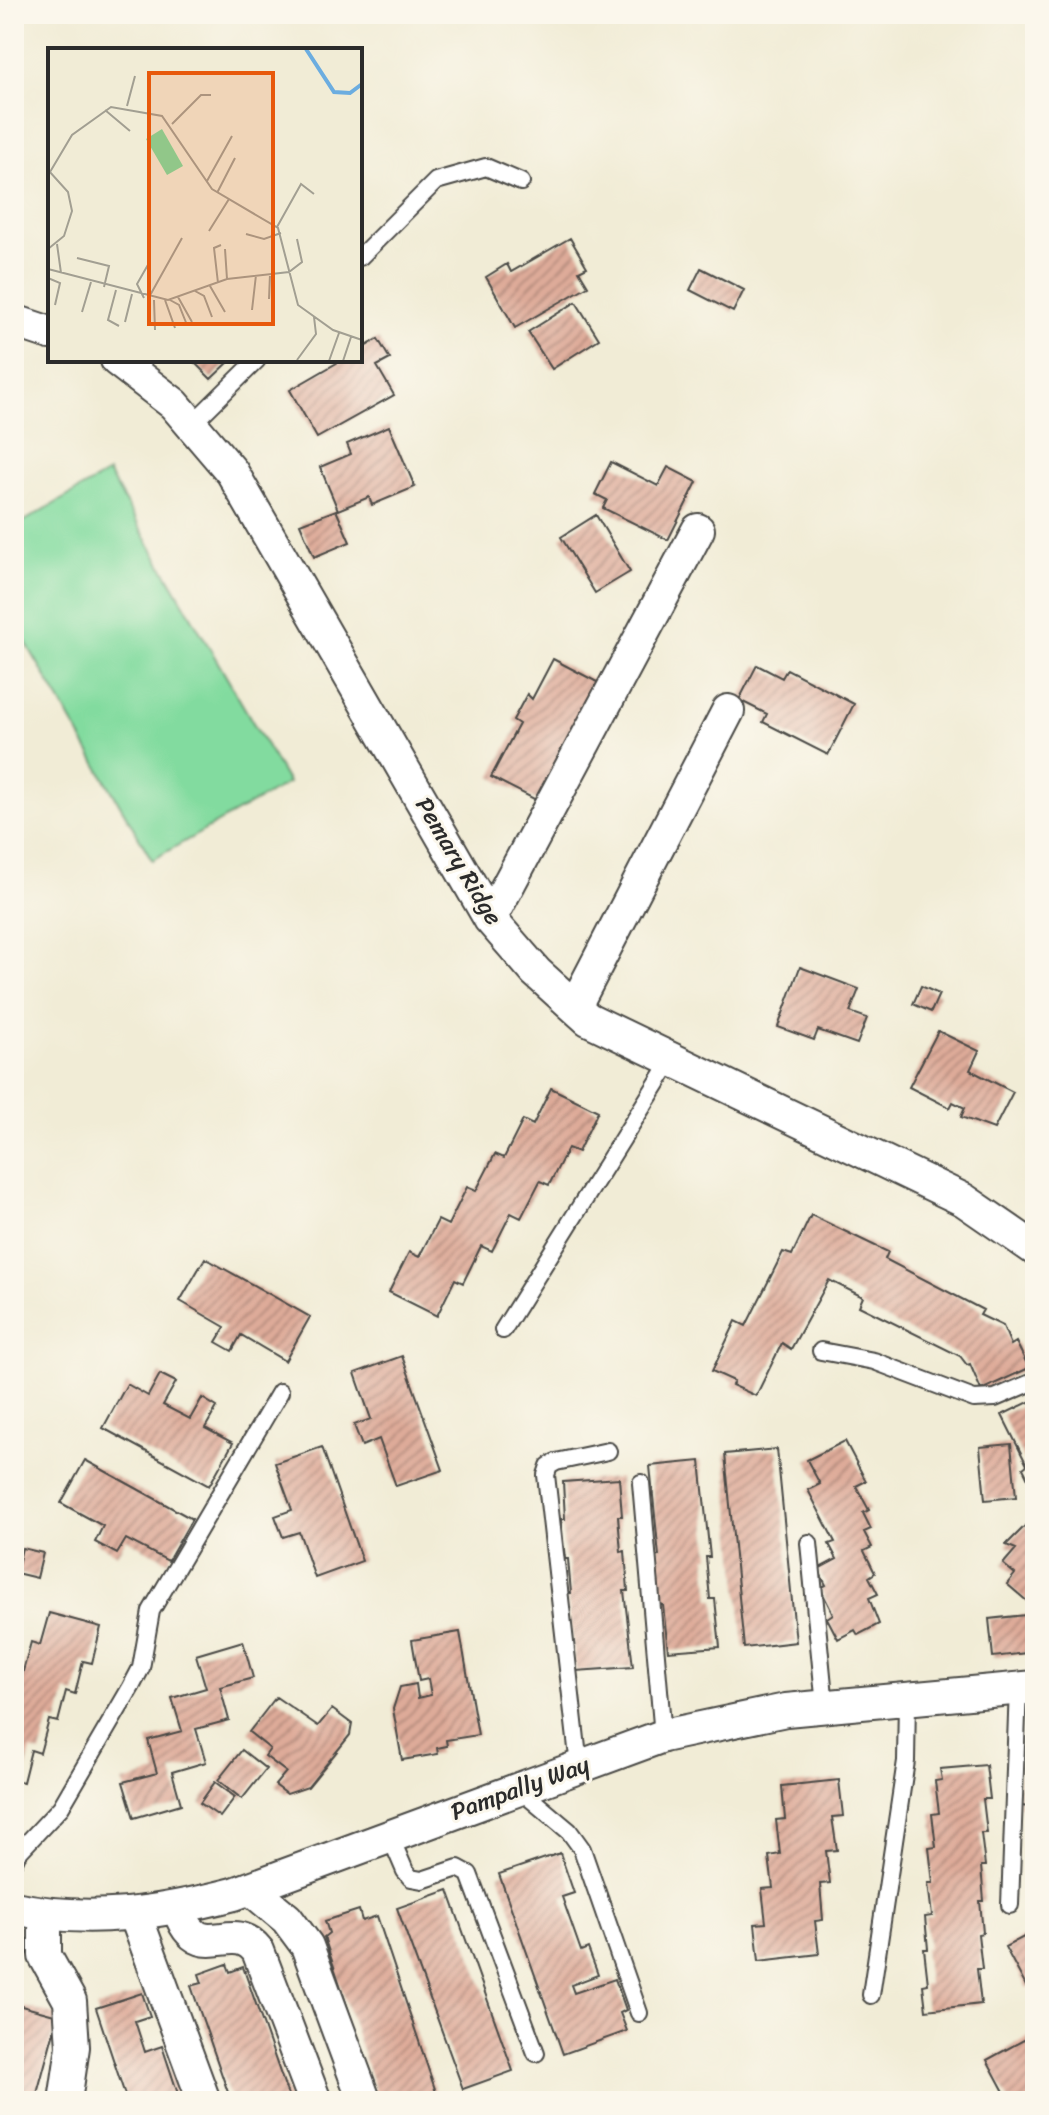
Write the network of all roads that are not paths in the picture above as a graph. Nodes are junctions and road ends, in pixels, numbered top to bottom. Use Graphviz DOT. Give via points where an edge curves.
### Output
graph roads {
  1 [pos="521,182"];
  2 [pos="362,255"];
  3 [pos="14,321"];
  4 [pos="48,332"];
  5 [pos="120,362"];
  6 [pos="255,362"];
  7 [pos="191,425"];
  8 [pos="698,530"];
  9 [pos="728,711"];
  10 [pos="490,919"];
  11 [pos="575,1006"];
  12 [pos="673,1058"];
  13 [pos="1035,1249"];
  14 [pos="503,1330"];
  15 [pos="821,1351"];
  16 [pos="1035,1381"];
  17 [pos="280,1392"];
  18 [pos="608,1451"];
  19 [pos="641,1483"];
  20 [pos="809,1543"];
  21 [pos="1027,1687"];
  22 [pos="907,1699"];
  23 [pos="825,1706"];
  24 [pos="663,1736"];
  25 [pos="579,1766"];
  26 [pos="519,1789"];
  27 [pos="390,1836"];
  28 [pos="14,1861"];
  29 [pos="250,1888"];
  30 [pos="1010,1905"];
  31 [pos="178,1908"];
  32 [pos="30,1911"];
  33 [pos="135,1914"];
  34 [pos="871,1995"];
  35 [pos="639,2013"];
  36 [pos="536,2053"];
  37 [pos="363,2097"];
  38 [pos="65,2101"];
  39 [pos="204,2101"];
  40 [pos="315,2101"];
  1 -- 2 [label="lane" via="486,167 436,181"];
  3 -- 4 [label="street"];
  5 -- 7 [label="street, Pemary Ridge" via="174,404"];
  6 -- 7 [label="lane"];
  7 -- 10 [label="street, Pemary Ridge" via="232,472"];
  8 -- 10 [label="street"];
  9 -- 11 [label="street"];
  10 -- 11 [label="street, Pemary Ridge" via="536,972"];
  11 -- 12 [label="street, Pemary Ridge" via="588,1019"];
  12 -- 13 [label="street, Pemary Ridge" via="964,1200"];
  12 -- 14 [label="lane"];
  15 -- 16 [label="lane" via="874,1361 974,1399 995,1398"];
  17 -- 28 [label="lane" via="151,1611 141,1668 123,1700 61,1807"];
  18 -- 25 [label="lane" via="556,1462 546,1475"];
  19 -- 24 [label="lane"];
  20 -- 23 [label="lane"];
  21 -- 22 [label="street, Pampally Way"];
  21 -- 30 [label="lane"];
  22 -- 23 [label="street, Pampally Way"];
  22 -- 34 [label="lane" via="906,1761"];
  23 -- 24 [label="street, Pampally Way"];
  24 -- 25 [label="street, Pampally Way"];
  25 -- 26 [label="street, Pampally Way"];
  26 -- 27 [label="street, Pampally Way"];
  26 -- 35 [label="lane" via="569,1831 582,1849"];
  27 -- 29 [label="street, Pampally Way"];
  27 -- 36 [label="lane" via="411,1878 422,1880 458,1868 469,1874"];
  29 -- 31 [label="street, Pampally Way"];
  29 -- 37 [label="street" via="287,1919 307,1946"];
  31 -- 33 [label="street, Pampally Way"];
  31 -- 40 [label="street" via="190,1932 202,1939 244,1938 258,1951"];
  32 -- 33 [label="street, Pampally Way"];
  32 -- 38 [label="street" via="45,1956 70,2001 73,2047"];
  33 -- 39 [label="street"];
}
